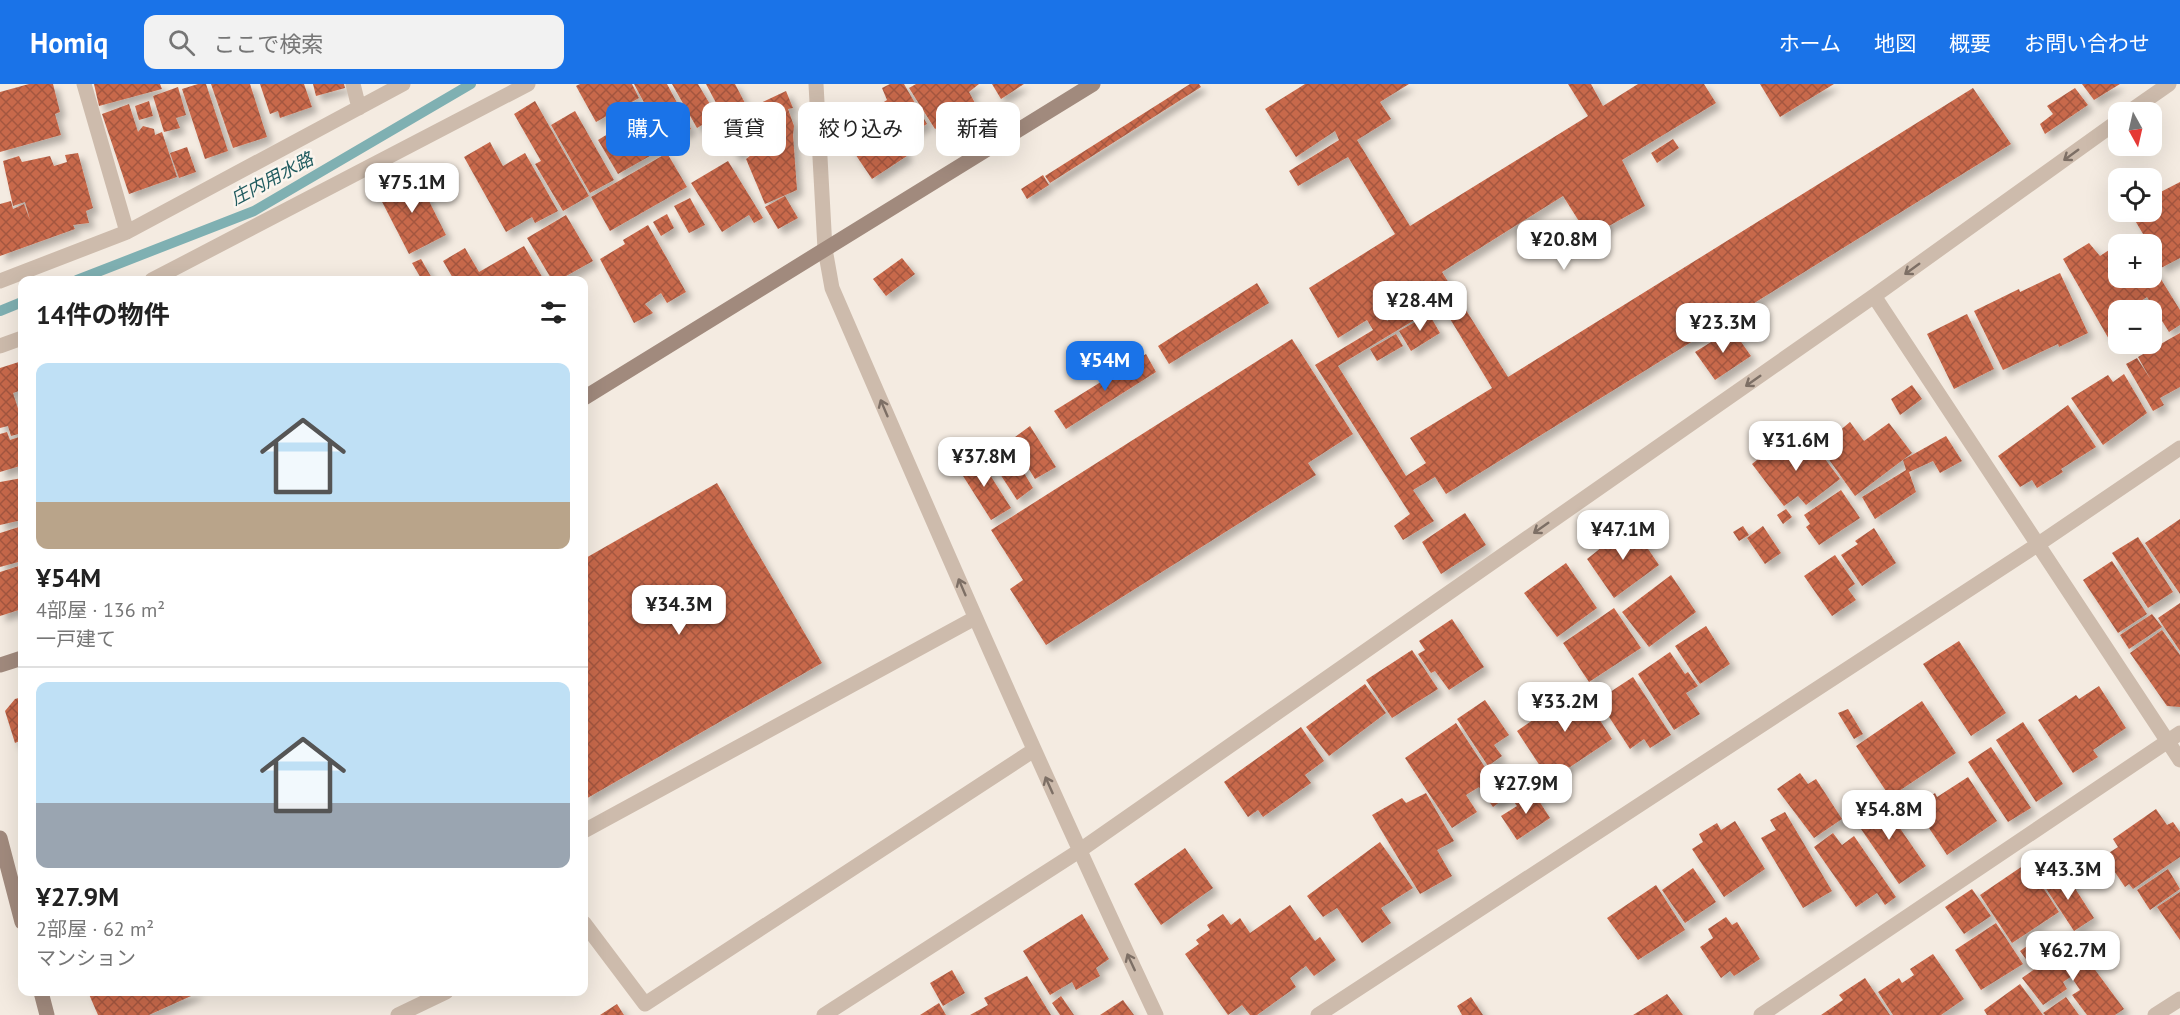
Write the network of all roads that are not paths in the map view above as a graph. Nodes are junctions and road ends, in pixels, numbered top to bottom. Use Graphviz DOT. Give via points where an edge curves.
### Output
graph roads {
  1 [pos="84,84"];
  2 [pos="353,84"];
  3 [pos="403,84"];
  4 [pos="528,84"];
  5 [pos="816,84"];
  6 [pos="1093,84"];
  7 [pos="2169,84"];
  8 [pos="2143,102"];
  9 [pos="359,108"];
  10 [pos="2108,128"];
  11 [pos="127,232"];
  12 [pos="825,249"];
  13 [pos="160,276"];
  14 [pos="0,281"];
  15 [pos="1874,296"];
  16 [pos="18,339"];
  17 [pos="0,346"];
  18 [pos="588,396"];
  19 [pos="2180,448"];
  20 [pos="2037,545"];
  21 [pos="975,618"];
  22 [pos="18,659"];
  23 [pos="0,665"];
  24 [pos="2180,732"];
  25 [pos="2166,742"];
  26 [pos="1034,750"];
  27 [pos="2180,760"];
  28 [pos="588,829"];
  29 [pos="0,838"];
  30 [pos="1079,851"];
  31 [pos="5,877"];
  32 [pos="18,911"];
  33 [pos="588,928"];
  34 [pos="42,996"];
  35 [pos="438,996"];
  36 [pos="2180,999"];
  37 [pos="47,1015"];
  38 [pos="398,1015"];
  39 [pos="824,1015"];
  40 [pos="1156,1015"];
  41 [pos="1318,1015"];
  42 [pos="1761,1015"];
  43 [pos="2155,1015"];
  1 -- 11 [label="street"];
  2 -- 9 [label="street"];
  3 -- 9 [label="street"];
  4 -- 13 [label="street"];
  5 -- 12 [label="street"];
  6 -- 12 [label="street"];
  7 -- 8 [label="street"];
  9 -- 11 [label="street"];
  10 -- 15 [label="street, one-way"];
  11 -- 14 [label="street"];
  12 -- 18 [label="street"];
  21 -- 12 [label="street, one-way" via="832,288"];
  15 -- 20 [label="street"];
  15 -- 30 [label="street, one-way"];
  16 -- 17 [label="street"];
  19 -- 20 [label="street"];
  20 -- 25 [label="street"];
  20 -- 41 [label="street"];
  21 -- 26 [label="street"];
  21 -- 28 [label="street"];
  22 -- 23 [label="street"];
  24 -- 25 [label="street"];
  25 -- 27 [label="street"];
  25 -- 42 [label="street"];
  30 -- 26 [label="street, one-way"];
  26 -- 33 [label="street" via="645,1004"];
  29 -- 31 [label="street"];
  30 -- 39 [label="street"];
  40 -- 30 [label="street, one-way"];
  31 -- 32 [label="street"];
  34 -- 37 [label="street"];
  35 -- 38 [label="street"];
  36 -- 43 [label="street"];
}
